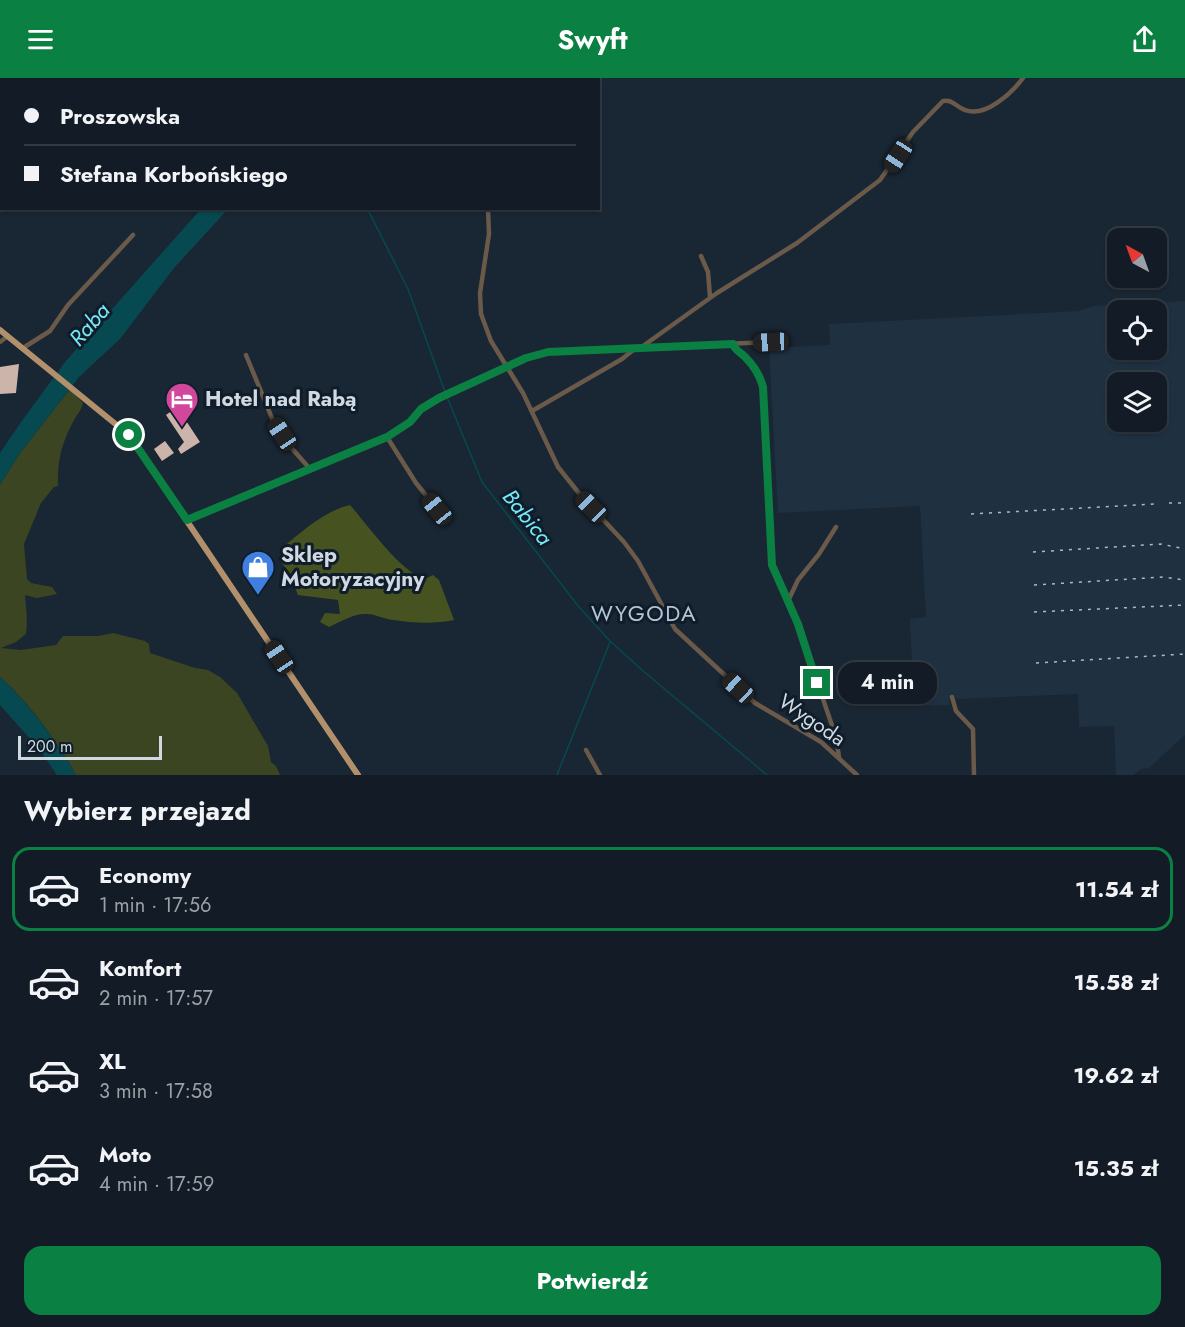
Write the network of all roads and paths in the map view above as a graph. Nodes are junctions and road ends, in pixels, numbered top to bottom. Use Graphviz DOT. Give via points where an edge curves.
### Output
graph roads {
  1 [pos="1023,78"];
  2 [pos="488,210"];
  3 [pos="133,235"];
  4 [pos="701,256"];
  5 [pos="709,299"];
  6 [pos="0,330"];
  7 [pos="8,336"];
  8 [pos="0,342"];
  9 [pos="771,342"];
  10 [pos="733,344"];
  11 [pos="640,347"];
  12 [pos="23,348"];
  13 [pos="246,355"];
  14 [pos="507,367"];
  15 [pos="532,411"];
  16 [pos="387,437"];
  17 [pos="310,469"];
  18 [pos="437,509"];
  19 [pos="187,520"];
  20 [pos="836,527"];
  21 [pos="788,601"];
  22 [pos="952,697"];
  23 [pos="586,750"];
  24 [pos="839,757"];
  25 [pos="358,775"];
  26 [pos="600,775"];
  27 [pos="857,775"];
  28 [pos="974,775"];
  1 -- 5 [label="street" via="1005,97 975,111 964,110 951,100 943,101 913,132 880,180 798,243"];
  2 -- 14 [label="street, Wygoda" via="489,234 480,293 482,314"];
  3 -- 12 [label="street" via="68,305 50,331"];
  4 -- 5 [label="street" via="708,272"];
  5 -- 11 [label="street"];
  6 -- 7 [label="main road"];
  7 -- 8 [label="street"];
  7 -- 12 [label="main road"];
  9 -- 10 [label="street"];
  10 -- 11 [label="street"];
  10 -- 21 [label="street" via="760,377 763,387 770,550 772,565"];
  11 -- 14 [label="street" via="548,352"];
  11 -- 15 [label="street"];
  12 -- 19 [label="main road" via="129,435"];
  13 -- 17 [label="street" via="274,423"];
  14 -- 15 [label="street, Wygoda"];
  14 -- 16 [label="street" via="439,398"];
  15 -- 24 [label="street, Wygoda" via="558,467 634,554 675,629 755,703 792,723"];
  16 -- 17 [label="street"];
  16 -- 18 [label="street"];
  17 -- 19 [label="street"];
  19 -- 25 [label="main road"];
  20 -- 21 [label="street" via="798,580"];
  21 -- 24 [label="street" via="836,737"];
  22 -- 28 [label="street" via="956,711 973,729"];
  23 -- 26 [label="street"];
  24 -- 27 [label="street, Wygoda"];
}
